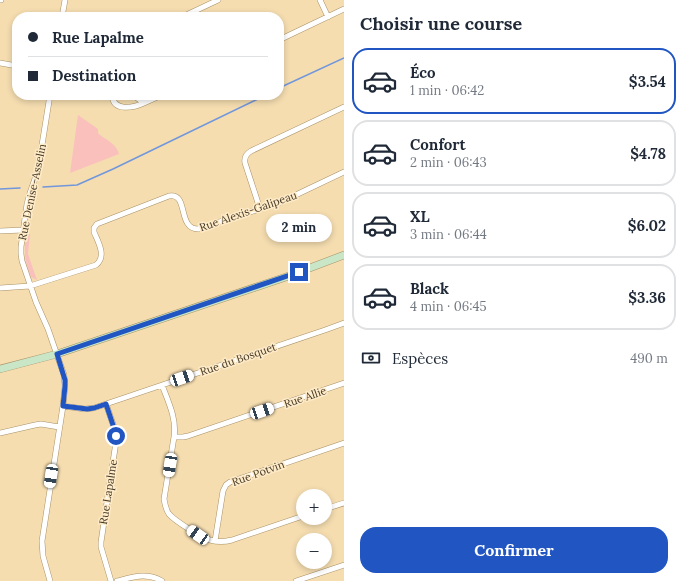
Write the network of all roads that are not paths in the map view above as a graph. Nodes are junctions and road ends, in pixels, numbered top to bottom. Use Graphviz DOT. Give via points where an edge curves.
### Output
graph roads {
  1 [pos="65,0"];
  2 [pos="218,0"];
  3 [pos="320,0"];
  4 [pos="344,9"];
  5 [pos="63,12"];
  6 [pos="193,12"];
  7 [pos="328,17"];
  8 [pos="284,38"];
  9 [pos="0,63"];
  10 [pos="12,65"];
  11 [pos="49,100"];
  12 [pos="113,100"];
  13 [pos="140,100"];
  14 [pos="151,100"];
  15 [pos="144,103"];
  16 [pos="344,107"];
  17 [pos="344,172"];
  18 [pos="260,208"];
  19 [pos="23,230"];
  20 [pos="0,231"];
  21 [pos="344,255"];
  22 [pos="30,286"];
  23 [pos="0,288"];
  24 [pos="344,323"];
  25 [pos="57,354"];
  26 [pos="0,369"];
  27 [pos="344,383"];
  28 [pos="162,385"];
  29 [pos="106,404"];
  30 [pos="63,406"];
  31 [pos="59,427"];
  32 [pos="0,433"];
  33 [pos="174,437"];
  34 [pos="344,443"];
  35 [pos="344,503"];
  36 [pos="332,507"];
  37 [pos="296,518"];
  38 [pos="215,541"];
  39 [pos="344,565"];
  40 [pos="50,581"];
  41 [pos="111,581"];
  42 [pos="117,581"];
  43 [pos="162,581"];
  44 [pos="296,581"];
  1 -- 5 [label="street"];
  2 -- 6 [label="street"];
  3 -- 7 [label="street"];
  4 -- 7 [label="street"];
  7 -- 8 [label="street"];
  9 -- 10 [label="street"];
  11 -- 19 [label="street, Rue Denise-Asselin" via="38,170"];
  12 -- 15 [label="street" via="118,106 131,107"];
  13 -- 15 [label="street"];
  14 -- 15 [label="street"];
  16 -- 18 [label="street" via="247,154 245,163"];
  17 -- 18 [label="street, Rue Alexis-Galipeau" via="281,202"];
  18 -- 22 [label="street, Rue Alexis-Galipeau" via="194,229 188,224 178,198 169,196 97,224 94,232 102,255 97,264"];
  19 -- 20 [label="street"];
  19 -- 22 [label="street, Rue Denise-Asselin" via="21,257"];
  21 -- 25 [label="street"];
  22 -- 23 [label="street"];
  22 -- 25 [label="street, Rue Denise-Asselin"];
  24 -- 28 [label="street, Rue du Bosquet"];
  25 -- 26 [label="street"];
  25 -- 30 [label="street, Rue Denise-Asselin" via="65,380"];
  27 -- 33 [label="street, Rue Allie" via="188,436"];
  28 -- 29 [label="street, Rue du Bosquet"];
  28 -- 33 [label="street" via="175,423"];
  29 -- 30 [label="street, Rue du Bosquet" via="87,409"];
  29 -- 41 [label="street, Rue Lapalme" via="115,430 116,442 101,542"];
  30 -- 31 [label="street, Rue Denise-Asselin"];
  31 -- 32 [label="street" via="41,424"];
  31 -- 40 [label="street, Rue Denise-Asselin" via="42,541"];
  33 -- 38 [label="street" via="165,496 166,507 174,519 201,537"];
  34 -- 38 [label="street, Rue Potvin" via="228,484 222,494"];
  35 -- 36 [label="street"];
  37 -- 38 [label="street" via="232,540"];
  39 -- 44 [label="street"];
  42 -- 43 [label="street" via="144,575"];
}
